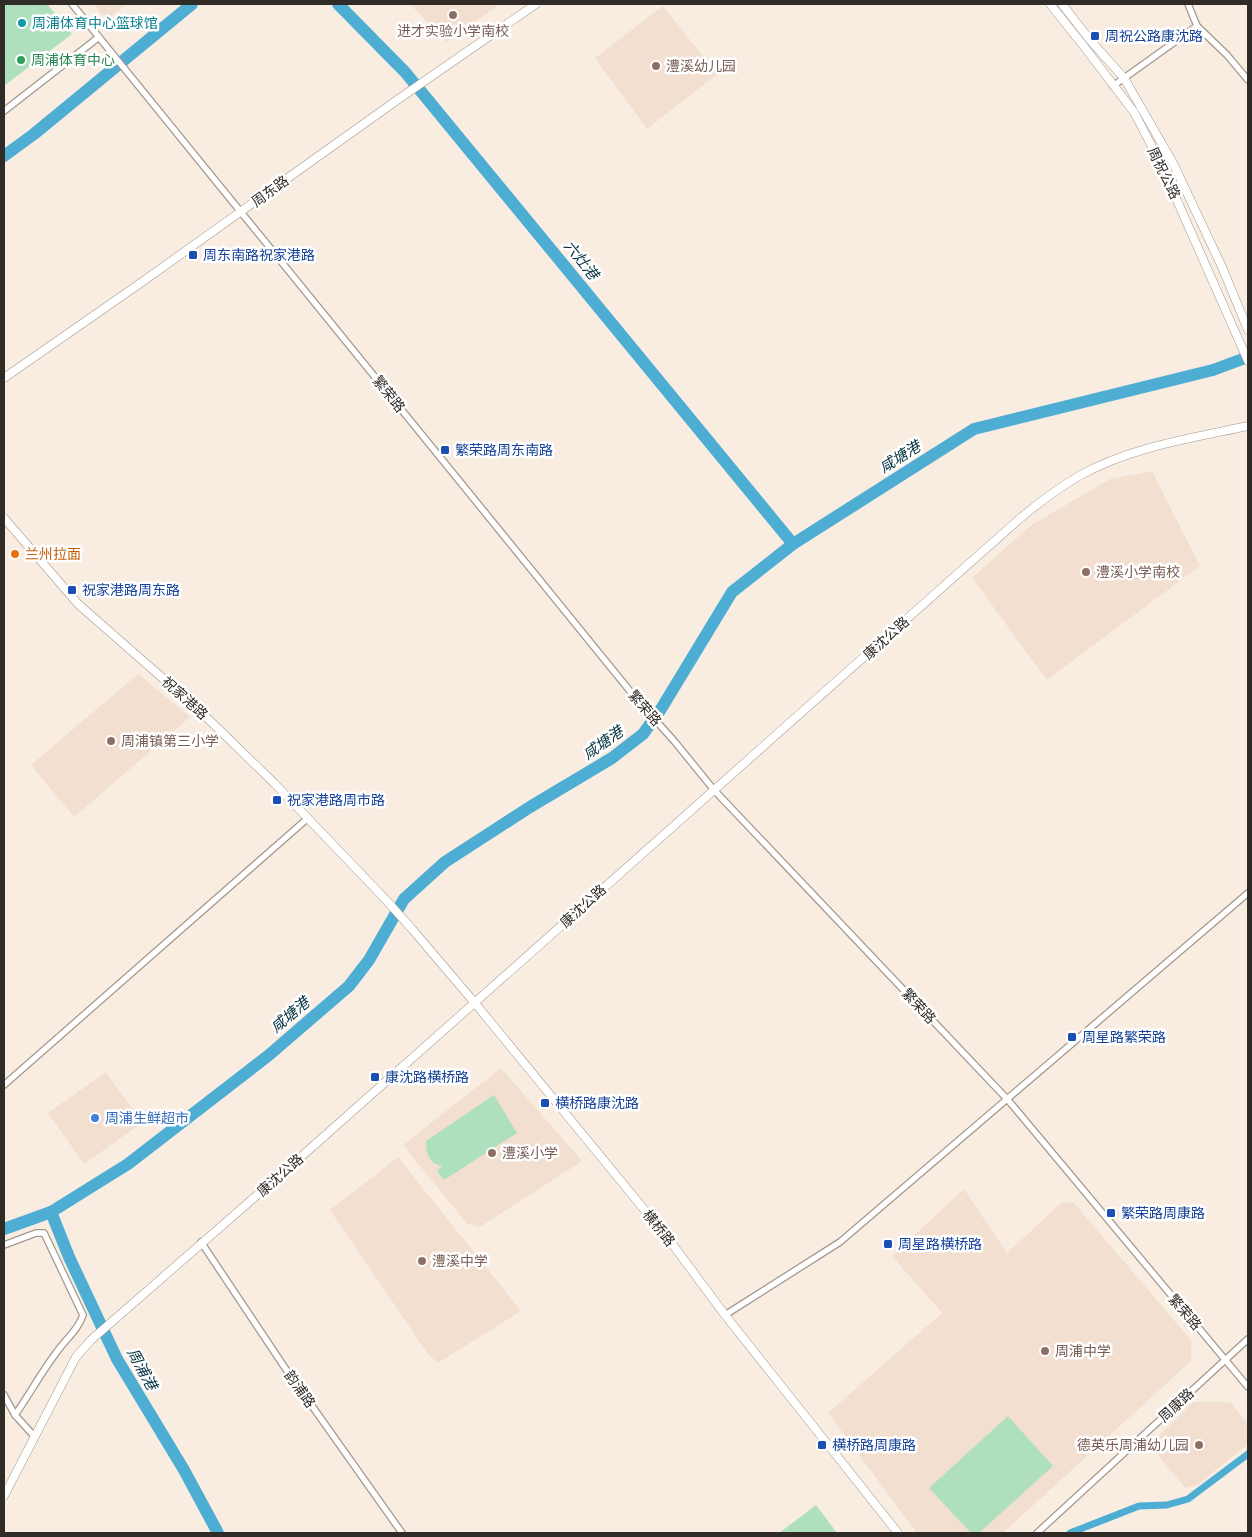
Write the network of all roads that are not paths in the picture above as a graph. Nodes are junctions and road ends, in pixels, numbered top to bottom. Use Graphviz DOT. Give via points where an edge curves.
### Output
graph roads {
  1 [pos="72,4"];
  2 [pos="536,4"];
  3 [pos="1050,4"];
  4 [pos="1062,4"];
  5 [pos="1188,4"];
  6 [pos="1197,26"];
  7 [pos="99,37"];
  8 [pos="1124,78"];
  9 [pos="1248,80"];
  10 [pos="1113,86"];
  11 [pos="4,111"];
  12 [pos="240,212"];
  13 [pos="1248,328"];
  14 [pos="1248,361"];
  15 [pos="4,378"];
  16 [pos="1248,426"];
  17 [pos="4,518"];
  18 [pos="714,790"];
  19 [pos="308,818"];
  20 [pos="1248,893"];
  21 [pos="412,929"];
  22 [pos="474,1002"];
  23 [pos="4,1085"];
  24 [pos="1008,1100"];
  25 [pos="202,1242"];
  26 [pos="4,1245"];
  27 [pos="725,1315"];
  28 [pos="1248,1338"];
  29 [pos="1226,1359"];
  30 [pos="1248,1387"];
  31 [pos="4,1395"];
  32 [pos="15,1415"];
  33 [pos="34,1436"];
  34 [pos="4,1496"];
  35 [pos="402,1533"];
  36 [pos="898,1533"];
  37 [pos="1037,1533"];
  1 -- 7 [label="street, 繁荣路"];
  2 -- 12 [label="street, 周东路"];
  3 -- 10 [label="street, 周祝公路"];
  4 -- 8 [label="street, 周祝公路"];
  5 -- 6 [label="street"];
  6 -- 8 [label="street"];
  6 -- 9 [label="street"];
  7 -- 11 [label="street"];
  7 -- 12 [label="street, 繁荣路"];
  8 -- 10 [label="street"];
  8 -- 13 [label="street, 周祝公路" via="1173,163"];
  10 -- 14 [label="street, 周祝公路" via="1134,112 1160,162"];
  12 -- 15 [label="street, 周东路"];
  12 -- 18 [label="street, 繁荣路"];
  16 -- 18 [label="street, 康沈公路" via="1160,445 1106,463 1048,495"];
  17 -- 19 [label="street, 祝家港路" via="78,604 198,710"];
  18 -- 22 [label="street, 康沈公路"];
  18 -- 24 [label="street, 繁荣路"];
  19 -- 21 [label="street, 祝家港路"];
  19 -- 23 [label="street"];
  20 -- 24 [label="street"];
  21 -- 22 [label="street, 横桥路"];
  22 -- 25 [label="street, 康沈公路"];
  22 -- 27 [label="street, 横桥路" via="670,1241"];
  24 -- 27 [label="street" via="840,1242"];
  24 -- 29 [label="street, 繁荣路"];
  25 -- 33 [label="street, 康沈公路" via="76,1357"];
  25 -- 35 [label="street, 韵浦路" via="283,1365"];
  26 -- 32 [label="street" via="44,1233 83,1315"];
  27 -- 36 [label="street, 横桥路"];
  28 -- 29 [label="street, 周康路"];
  29 -- 30 [label="street, 繁荣路"];
  29 -- 37 [label="street, 周康路"];
  31 -- 32 [label="street"];
  32 -- 33 [label="street"];
  33 -- 34 [label="street, 康沈公路"];
}
